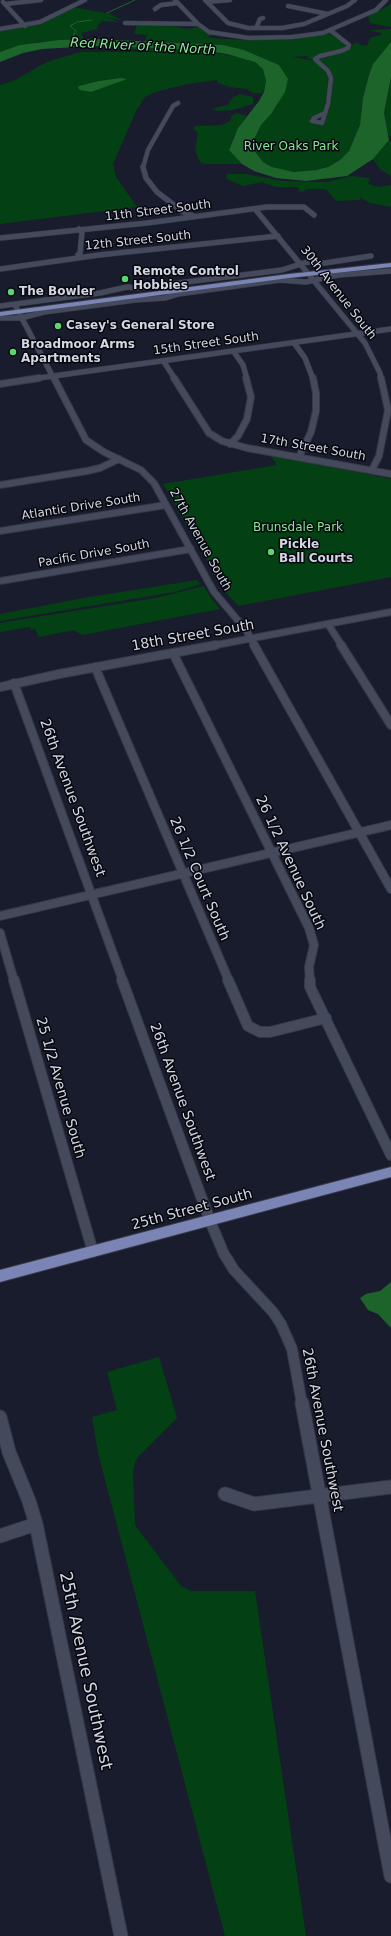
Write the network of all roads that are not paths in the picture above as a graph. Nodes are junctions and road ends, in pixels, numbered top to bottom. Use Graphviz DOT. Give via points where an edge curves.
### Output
graph roads {
  1 [pos="1,0"];
  2 [pos="41,0"];
  3 [pos="85,0"];
  4 [pos="230,0"];
  5 [pos="346,0"];
  6 [pos="386,0"];
  7 [pos="206,1"];
  8 [pos="355,1"];
  9 [pos="176,2"];
  10 [pos="5,4"];
  11 [pos="288,6"];
  12 [pos="155,9"];
  13 [pos="328,14"];
  14 [pos="263,18"];
  15 [pos="125,23"];
  16 [pos="198,24"];
  17 [pos="26,26"];
  18 [pos="256,28"];
  19 [pos="0,29"];
  20 [pos="330,30"];
  21 [pos="178,103"];
  22 [pos="325,113"];
  23 [pos="255,209"];
  24 [pos="183,212"];
  25 [pos="314,215"];
  26 [pos="196,216"];
  27 [pos="178,219"];
  28 [pos="80,230"];
  29 [pos="278,236"];
  30 [pos="0,238"];
  31 [pos="78,256"];
  32 [pos="371,256"];
  33 [pos="391,261"];
  34 [pos="301,264"];
  35 [pos="391,265"];
  36 [pos="0,269"];
  37 [pos="391,271"];
  38 [pos="308,272"];
  39 [pos="314,281"];
  40 [pos="195,284"];
  41 [pos="121,291"];
  42 [pos="160,296"];
  43 [pos="90,302"];
  44 [pos="0,306"];
  45 [pos="0,309"];
  46 [pos="18,312"];
  47 [pos="0,314"];
  48 [pos="0,318"];
  49 [pos="391,329"];
  50 [pos="358,334"];
  51 [pos="294,343"];
  52 [pos="234,352"];
  53 [pos="164,362"];
  54 [pos="52,377"];
  55 [pos="0,384"];
  56 [pos="230,444"];
  57 [pos="299,457"];
  58 [pos="118,459"];
  59 [pos="372,470"];
  60 [pos="391,474"];
  61 [pos="0,485"];
  62 [pos="166,505"];
  63 [pos="0,531"];
  64 [pos="191,549"];
  65 [pos="0,581"];
  66 [pos="391,612"];
  67 [pos="328,624"];
  68 [pos="251,638"];
  69 [pos="173,652"];
  70 [pos="95,667"];
  71 [pos="14,683"];
  72 [pos="0,686"];
  73 [pos="391,725"];
  74 [pos="391,825"];
  75 [pos="358,833"];
  76 [pos="273,853"];
  77 [pos="183,874"];
  78 [pos="391,889"];
  79 [pos="92,895"];
  80 [pos="0,916"];
  81 [pos="0,933"];
  82 [pos="326,1018"];
  83 [pos="391,1155"];
  84 [pos="391,1172"];
  85 [pos="210,1221"];
  86 [pos="92,1252"];
  87 [pos="0,1276"];
  88 [pos="0,1417"];
  89 [pos="391,1487"];
  90 [pos="225,1494"];
  91 [pos="320,1495"];
  92 [pos="36,1524"];
  93 [pos="0,1536"];
  94 [pos="391,1876"];
  95 [pos="121,1936"];
  1 -- 10 [label="street"];
  2 -- 10 [label="street"];
  3 -- 17 [label="street"];
  4 -- 7 [label="street"];
  5 -- 8 [label="street"];
  6 -- 20 [label="street" via="376,10"];
  7 -- 18 [label="street" via="232,26"];
  8 -- 13 [label="street"];
  9 -- 12 [label="street"];
  9 -- 16 [label="street"];
  10 -- 17 [label="street"];
  11 -- 13 [label="street"];
  13 -- 18 [label="street" via="295,26"];
  14 -- 18 [label="street"];
  15 -- 16 [label="street"];
  16 -- 20 [label="street" via="209,32 249,38 303,36"];
  17 -- 19 [label="street"];
  20 -- 22 [label="street" via="349,46 315,59 328,71 330,78"];
  21 -- 24 [label="street" via="173,106 148,150 143,168 151,186"];
  23 -- 25 [label="street, 11th Street South" via="304,207"];
  23 -- 26 [label="street, 11th Street South"];
  23 -- 29 [label="street, 30th Avenue South"];
  24 -- 26 [label="street"];
  24 -- 27 [label="street"];
  26 -- 27 [label="street, 11th Street South"];
  27 -- 28 [label="street, 11th Street South"];
  28 -- 30 [label="street, 11th Street South"];
  28 -- 31 [label="street"];
  29 -- 31 [label="street, 12th Street South"];
  29 -- 34 [label="street, 30th Avenue South"];
  31 -- 36 [label="street, 12th Street South"];
  32 -- 34 [label="street"];
  33 -- 38 [label="main road"];
  34 -- 38 [label="street, 30th Avenue South"];
  34 -- 41 [label="street" via="282,270"];
  35 -- 38 [label="main road"];
  37 -- 39 [label="street" via="338,275"];
  38 -- 39 [label="street, 30th Avenue South"];
  38 -- 40 [label="main road"];
  38 -- 42 [label="main road"];
  39 -- 42 [label="street" via="280,280"];
  39 -- 50 [label="street, 30th Avenue South"];
  40 -- 41 [label="main road"];
  40 -- 42 [label="main road" via="161,290"];
  41 -- 43 [label="main road" via="117,296"];
  41 -- 44 [label="street"];
  41 -- 46 [label="main road"];
  42 -- 43 [label="main road"];
  42 -- 46 [label="street" via="44,312"];
  43 -- 46 [label="main road"];
  45 -- 46 [label="main road"];
  46 -- 47 [label="main road"];
  46 -- 48 [label="street"];
  46 -- 54 [label="street, 27th Avenue South"];
  49 -- 50 [label="street, 15th Street South"];
  50 -- 51 [label="street, 15th Street South"];
  50 -- 59 [label="street, 30th Avenue South" via="380,374 388,410 383,438"];
  51 -- 52 [label="street, 15th Street South"];
  51 -- 57 [label="street" via="305,358 316,393 316,411 311,432"];
  52 -- 53 [label="street, 15th Street South"];
  52 -- 56 [label="street" via="243,365 251,397 246,419 238,436"];
  53 -- 54 [label="street, 15th Street South"];
  53 -- 56 [label="street, 17th Street South" via="209,433"];
  54 -- 55 [label="street, 15th Street South"];
  54 -- 58 [label="street, 27th Avenue South" via="86,440"];
  56 -- 57 [label="street, 17th Street South"];
  57 -- 59 [label="street, 17th Street South"];
  58 -- 61 [label="street" via="87,471"];
  58 -- 62 [label="street, 27th Avenue South" via="148,476"];
  59 -- 60 [label="street, 17th Street South"];
  62 -- 63 [label="street, Atlantic Drive South"];
  62 -- 64 [label="street, 27th Avenue South"];
  64 -- 65 [label="street, Pacific Drive South"];
  64 -- 68 [label="street, 27th Avenue South" via="219,599 240,620"];
  66 -- 67 [label="street, 18th Street South"];
  67 -- 68 [label="street, 18th Street South"];
  67 -- 73 [label="street"];
  68 -- 69 [label="street, 18th Street South"];
  68 -- 75 [label="street, 27th Avenue South"];
  69 -- 70 [label="street, 18th Street South"];
  69 -- 76 [label="street, 26 1/2 Avenue South"];
  70 -- 71 [label="street, 18th Street South"];
  70 -- 77 [label="street, 26 1/2 Court South"];
  71 -- 72 [label="street, 18th Street South"];
  71 -- 79 [label="street, 26th Avenue Southwest"];
  74 -- 75 [label="street"];
  75 -- 76 [label="street"];
  75 -- 78 [label="street, 27th Avenue South"];
  76 -- 77 [label="street"];
  76 -- 82 [label="street, 26 1/2 Avenue South" via="312,937 314,945 310,986"];
  77 -- 79 [label="street"];
  77 -- 82 [label="street, 26 1/2 Court South" via="248,1026 260,1032 270,1032"];
  79 -- 80 [label="street"];
  79 -- 85 [label="street, 26th Avenue Southwest"];
  81 -- 86 [label="street, 25 1/2 Avenue South"];
  82 -- 83 [label="street, 26 1/2 Avenue South"];
  84 -- 85 [label="main road, 25th Street South"];
  85 -- 86 [label="main road, 25th Street South"];
  85 -- 91 [label="street, 26th Avenue Southwest" via="224,1254 274,1312 288,1338"];
  86 -- 87 [label="main road, 25th Street South"];
  88 -- 92 [label="street, 25th Avenue Southwest" via="9,1452"];
  89 -- 91 [label="street"];
  90 -- 91 [label="street" via="254,1504"];
  91 -- 94 [label="street, 26th Avenue Southwest"];
  92 -- 93 [label="street"];
  92 -- 95 [label="street, 25th Avenue Southwest"];
}
